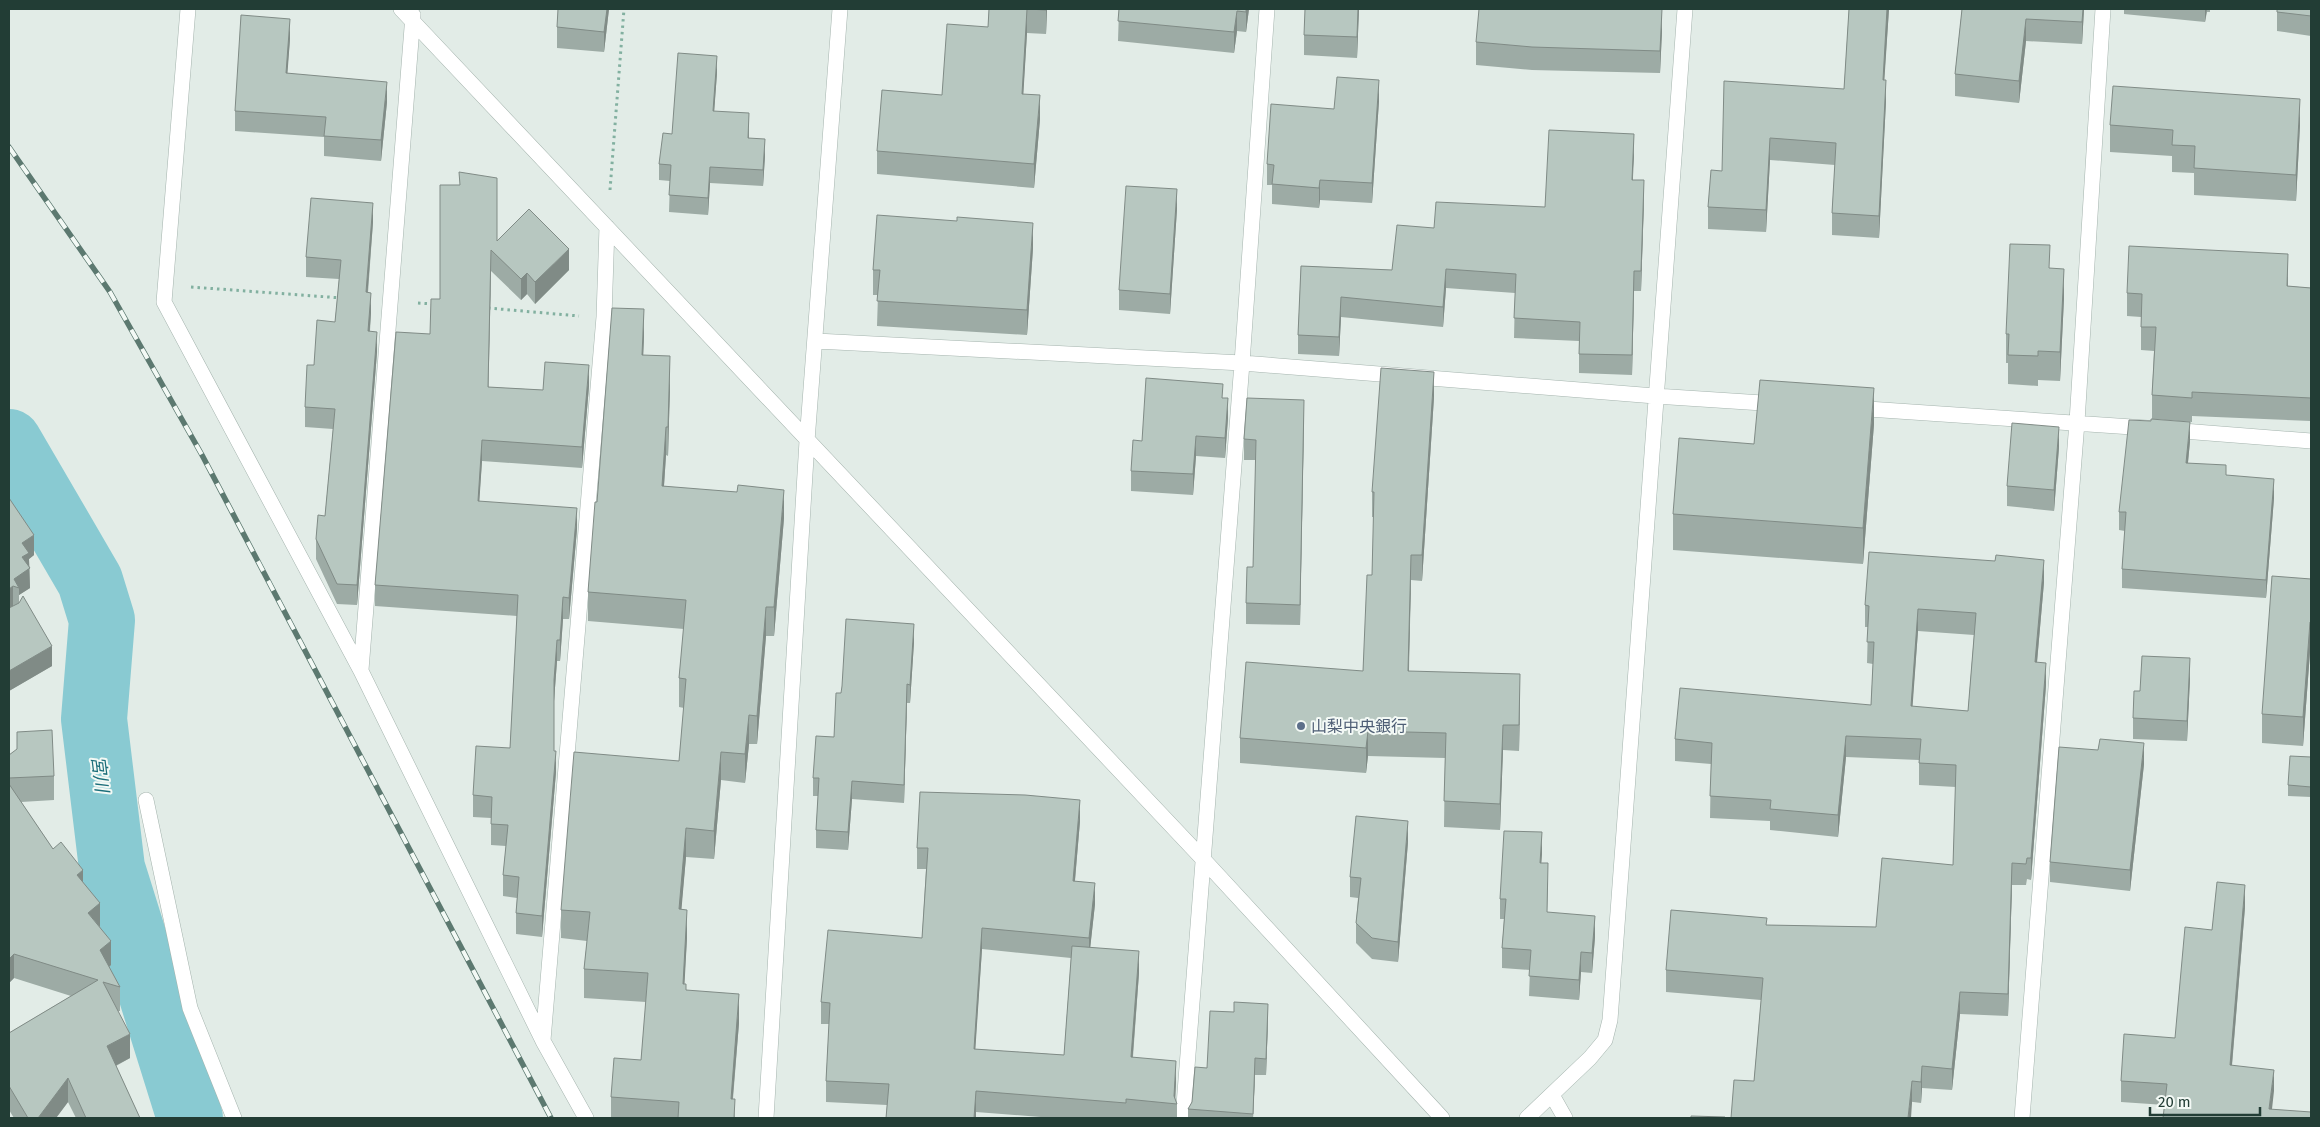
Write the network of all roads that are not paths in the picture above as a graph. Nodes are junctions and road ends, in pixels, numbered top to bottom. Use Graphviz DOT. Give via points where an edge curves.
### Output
graph roads {
  1 [pos="188,9"];
  2 [pos="401,9"];
  3 [pos="840,9"];
  4 [pos="1267,9"];
  5 [pos="1685,9"];
  6 [pos="2102,9"];
  7 [pos="413,15"];
  8 [pos="607,227"];
  9 [pos="816,341"];
  10 [pos="1242,363"];
  11 [pos="1655,396"];
  12 [pos="1792,405"];
  13 [pos="1842,408"];
  14 [pos="2077,422"];
  15 [pos="807,441"];
  16 [pos="2311,441"];
  17 [pos="361,671"];
  18 [pos="146,800"];
  19 [pos="1202,858"];
  20 [pos="543,1041"];
  21 [pos="1552,1095"];
  22 [pos="234,1118"];
  23 [pos="586,1118"];
  24 [pos="766,1118"];
  25 [pos="1183,1118"];
  26 [pos="1442,1118"];
  27 [pos="1527,1118"];
  28 [pos="1565,1118"];
  29 [pos="2022,1118"];
  1 -- 17 [label="street" via="164,302"];
  2 -- 7 [label="street"];
  3 -- 9 [label="street"];
  4 -- 10 [label="street"];
  5 -- 11 [label="street"];
  6 -- 14 [label="street"];
  7 -- 8 [label="street"];
  7 -- 17 [label="street"];
  8 -- 15 [label="street"];
  8 -- 20 [label="street" via="604,318"];
  9 -- 10 [label="street"];
  9 -- 15 [label="street"];
  10 -- 11 [label="street"];
  10 -- 19 [label="street"];
  11 -- 12 [label="street"];
  11 -- 21 [label="street" via="1610,1020 1605,1040"];
  13 -- 14 [label="street"];
  14 -- 16 [label="street"];
  14 -- 29 [label="street"];
  15 -- 19 [label="street"];
  15 -- 24 [label="street"];
  17 -- 20 [label="street"];
  18 -- 22 [label="street" via="190,1008"];
  19 -- 25 [label="street"];
  19 -- 26 [label="street"];
  20 -- 23 [label="street"];
  21 -- 27 [label="street"];
  21 -- 28 [label="street"];
}
